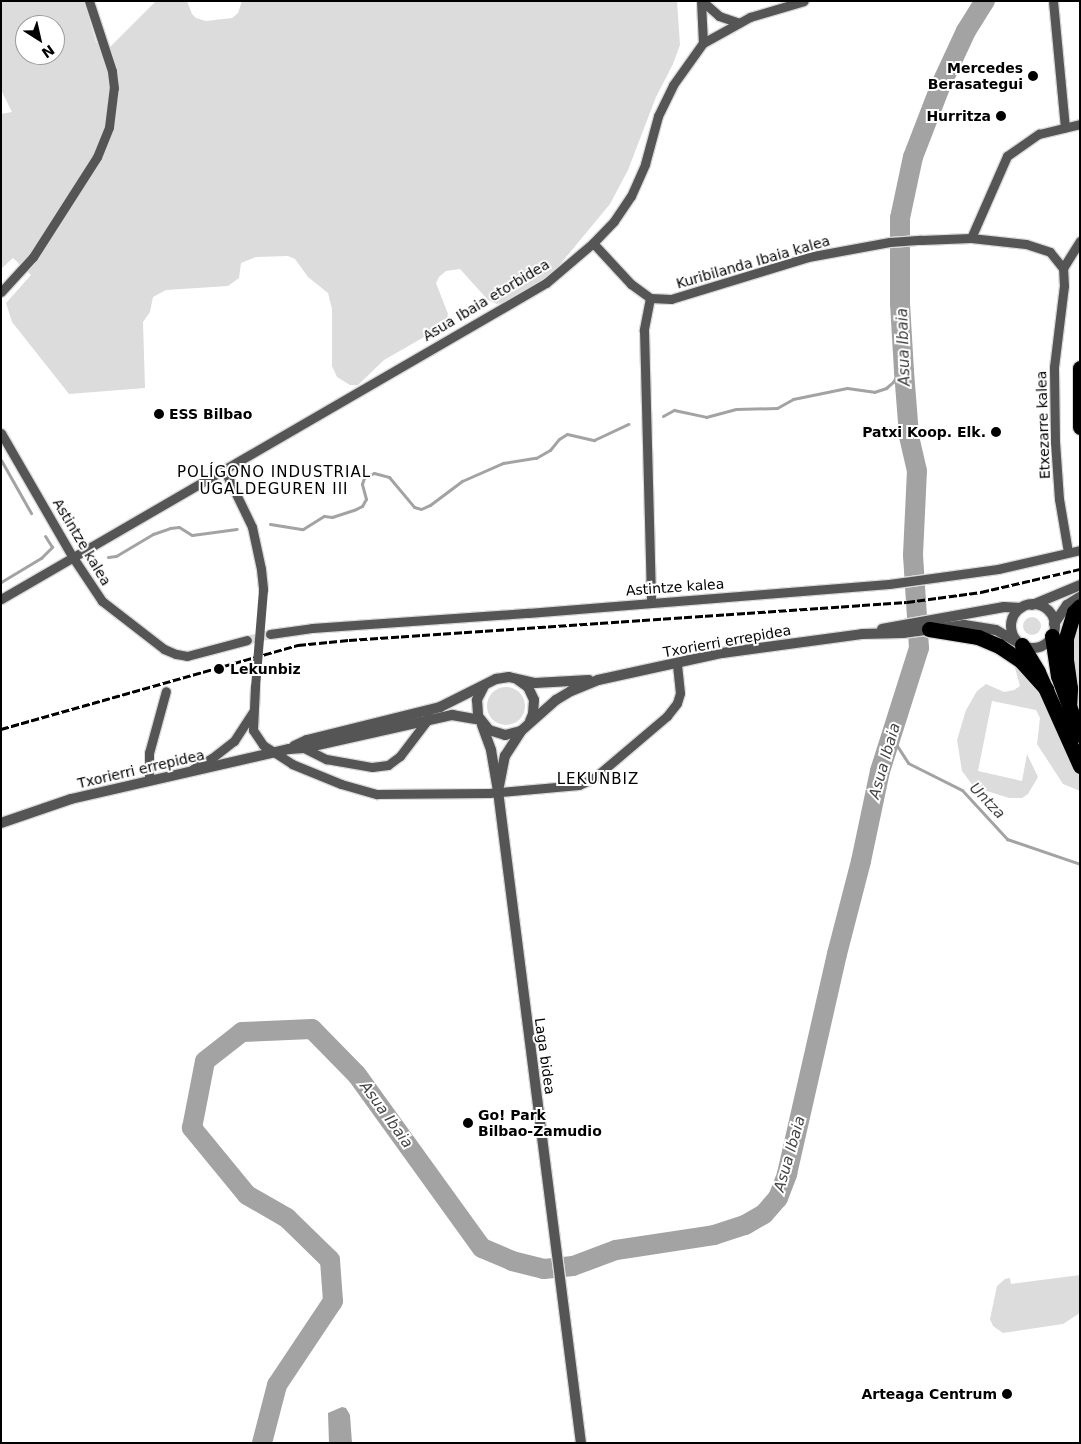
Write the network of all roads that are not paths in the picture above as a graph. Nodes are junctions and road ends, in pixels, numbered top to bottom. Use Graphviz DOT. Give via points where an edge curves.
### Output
graph roads {
  1 [pos="89,1"];
  2 [pos="701,1"];
  3 [pos="804,1"];
  4 [pos="1053,1"];
  5 [pos="739,23"];
  6 [pos="704,43"];
  7 [pos="1080,124"];
  8 [pos="1065,127"];
  9 [pos="970,238"];
  10 [pos="1080,241"];
  11 [pos="593,243"];
  12 [pos="1063,268"];
  13 [pos="1,292"];
  14 [pos="650,298"];
  15 [pos="1080,368"];
  16 [pos="1080,427"];
  17 [pos="1,433"];
  18 [pos="224,469"];
  19 [pos="1080,550"];
  20 [pos="1068,552"];
  21 [pos="72,556"];
  22 [pos="1080,585"];
  23 [pos="1080,597"];
  24 [pos="1,599"];
  25 [pos="651,602"];
  26 [pos="1032,605"];
  27 [pos="1080,606"];
  28 [pos="1021,608"];
  29 [pos="928,626"];
  30 [pos="1053,630"];
  31 [pos="270,634"];
  32 [pos="247,640"];
  33 [pos="1020,644"];
  34 [pos="677,662"];
  35 [pos="516,679"];
  36 [pos="598,680"];
  37 [pos="484,686"];
  38 [pos="1046,689"];
  39 [pos="166,691"];
  40 [pos="1069,709"];
  41 [pos="254,712"];
  42 [pos="429,718"];
  43 [pos="481,722"];
  44 [pos="524,728"];
  45 [pos="1080,735"];
  46 [pos="304,748"];
  47 [pos="288,749"];
  48 [pos="273,753"];
  49 [pos="1080,766"];
  50 [pos="188,772"];
  51 [pos="149,780"];
  52 [pos="498,791"];
  53 [pos="1,823"];
  54 [pos="581,1443"];
  1 -- 13 [label="street" via="112,71 114,88 110,127 97,157 33,257"];
  2 -- 5 [label="street" via="719,16"];
  2 -- 6 [label="street"];
  3 -- 5 [label="street, Asua Ibaia etorbidea"];
  4 -- 8 [label="street"];
  5 -- 6 [label="street, Asua Ibaia etorbidea"];
  6 -- 11 [label="street, Asua Ibaia etorbidea" via="672,85 631,196"];
  7 -- 8 [label="street"];
  8 -- 9 [label="street" via="1039,134 1007,156"];
  9 -- 12 [label="street, Kuribilanda Ibaia kalea" via="1039,247 1050,252"];
  9 -- 14 [label="street, Kuribilanda Ibaia kalea" via="890,242 808,257 672,299"];
  10 -- 12 [label="street"];
  11 -- 14 [label="street" via="631,284"];
  11 -- 18 [label="street, Asua Ibaia etorbidea" via="546,283"];
  12 -- 20 [label="street, Etxezarre kalea" via="1053,404 1059,500"];
  14 -- 25 [label="street" via="644,330"];
  15 -- 16 [label="highway"];
  17 -- 21 [label="street, Astintze kalea"];
  18 -- 21 [label="street, Asua Ibaia etorbidea"];
  18 -- 41 [label="street, bridge" via="252,527 261,569"];
  19 -- 20 [label="street, Astintze kalea"];
  20 -- 25 [label="street, Astintze kalea" via="998,569 904,582"];
  21 -- 24 [label="street, Asua Ibaia etorbidea"];
  21 -- 32 [label="street, Astintze kalea" via="102,601 164,649 187,656"];
  22 -- 26 [label="street"];
  23 -- 30 [label="street" via="1067,605"];
  25 -- 31 [label="street, Astintze kalea"];
  26 -- 28 [label="street"];
  26 -- 30 [label="street" via="1044,608 1052,618"];
  27 -- 40 [label="highway" via="1074,612 1066,638"];
  28 -- 29 [label="street, Txorierri errepidea" via="1004,607"];
  28 -- 33 [label="street" via="1012,621 1012,632"];
  29 -- 33 [label="street, Txorierri errepidea" via="983,627 996,630"];
  29 -- 34 [label="street, Txorierri errepidea" via="722,653"];
  29 -- 38 [label="highway" via="978,637 999,646 1021,661"];
  30 -- 33 [label="street" via="1039,647"];
  30 -- 40 [label="highway" via="1058,676"];
  33 -- 38 [label="highway"];
  34 -- 36 [label="street, Txorierri errepidea"];
  34 -- 52 [label="street" via="680,693 677,703 667,716 594,778 579,785"];
  35 -- 36 [label="street, Txorierri errepidea" via="550,683"];
  35 -- 37 [label="street, Txorierri errepidea" via="502,677"];
  35 -- 44 [label="street" via="528,688 534,700 533,714"];
  36 -- 44 [label="street, Txorierri errepidea" via="556,700"];
  37 -- 43 [label="street" via="476,708"];
  37 -- 47 [label="street, Txorierri errepidea" via="440,707 307,740"];
  38 -- 49 [label="highway"];
  39 -- 51 [label="street" via="149,753"];
  40 -- 45 [label="highway"];
  41 -- 48 [label="street" via="253,730 259,742"];
  41 -- 50 [label="street" via="234,741"];
  42 -- 43 [label="street, Txorierri errepidea" via="452,715"];
  42 -- 46 [label="street, Txorierri errepidea"];
  42 -- 46 [label="street" via="400,756 388,765 372,767 326,759"];
  43 -- 44 [label="street, Txorierri errepidea" via="496,734 513,734"];
  43 -- 52 [label="street"];
  44 -- 52 [label="street" via="505,756"];
  46 -- 47 [label="street, Txorierri errepidea"];
  47 -- 48 [label="street, Txorierri errepidea"];
  48 -- 50 [label="street, Txorierri errepidea"];
  48 -- 52 [label="street" via="341,784 377,794"];
  50 -- 51 [label="street, Txorierri errepidea"];
  51 -- 53 [label="street, Txorierri errepidea" via="71,799"];
  52 -- 54 [label="street, Laga bidea"];
}
